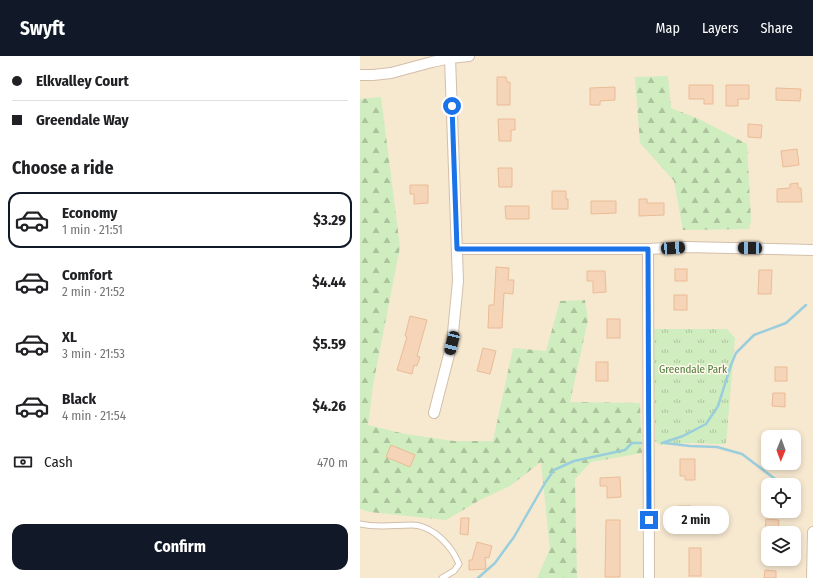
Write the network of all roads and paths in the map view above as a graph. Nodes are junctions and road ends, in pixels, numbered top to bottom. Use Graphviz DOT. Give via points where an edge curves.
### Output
graph roads {
  1 [pos="469,56"];
  2 [pos="450,58"];
  3 [pos="360,75"];
  4 [pos="457,249"];
  5 [pos="648,249"];
  6 [pos="813,250"];
  7 [pos="434,413"];
  8 [pos="360,524"];
  9 [pos="813,532"];
  10 [pos="442,578"];
  11 [pos="649,578"];
  12 [pos="812,578"];
  1 -- 2 [label="street"];
  2 -- 3 [label="street" via="391,73"];
  2 -- 4 [label="street"];
  4 -- 5 [label="street"];
  4 -- 7 [label="street" via="458,281 452,343"];
  5 -- 6 [label="street" via="686,247"];
  5 -- 11 [label="street"];
  8 -- 10 [label="lane" via="422,526 438,535 453,552 459,564 454,571"];
  9 -- 12 [label="street"];
}
